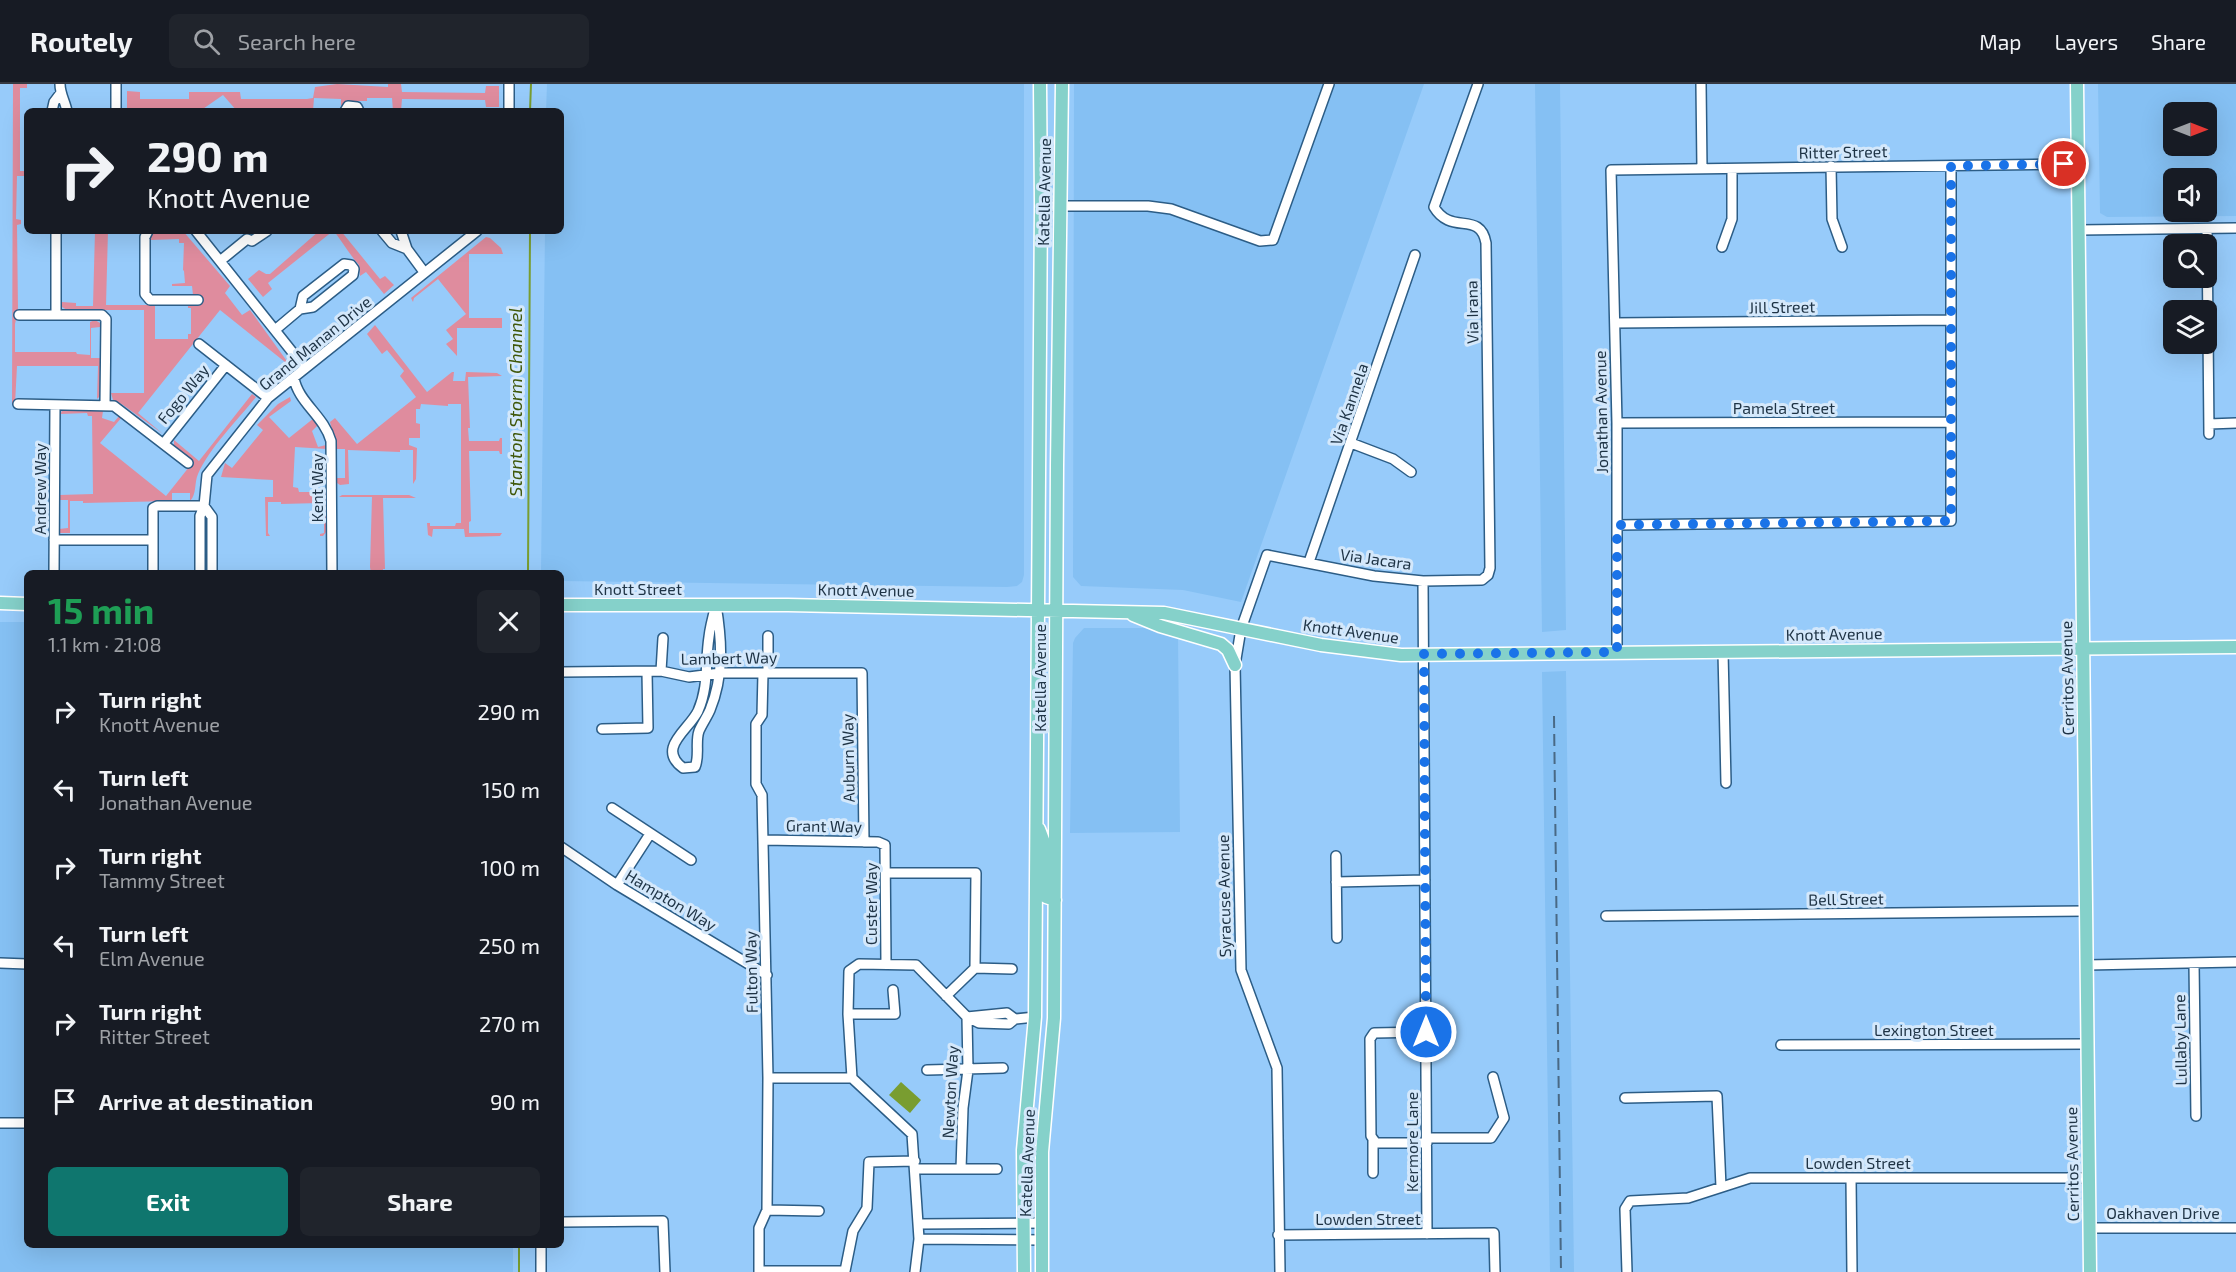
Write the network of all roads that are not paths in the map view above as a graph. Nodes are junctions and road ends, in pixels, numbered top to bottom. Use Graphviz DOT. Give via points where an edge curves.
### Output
graph roads {
  1 [pos="116,84"];
  2 [pos="509,84"];
  3 [pos="1040,84"];
  4 [pos="1062,84"];
  5 [pos="1329,84"];
  6 [pos="1478,84"];
  7 [pos="1701,84"];
  8 [pos="2077,84"];
  9 [pos="60,89"];
  10 [pos="53,108"];
  11 [pos="66,108"];
  12 [pos="116,108"];
  13 [pos="509,108"];
  14 [pos="2078,164"];
  15 [pos="1831,166"];
  16 [pos="1951,166"];
  17 [pos="1732,168"];
  18 [pos="1702,169"];
  19 [pos="1610,171"];
  20 [pos="1041,206"];
  21 [pos="1060,206"];
  22 [pos="2236,228"];
  23 [pos="2207,229"];
  24 [pos="2079,230"];
  25 [pos="56,234"];
  26 [pos="146,234"];
  27 [pos="198,234"];
  28 [pos="262,234"];
  29 [pos="384,234"];
  30 [pos="401,234"];
  31 [pos="473,234"];
  32 [pos="247,235"];
  33 [pos="1722,247"];
  34 [pos="1842,247"];
  35 [pos="407,249"];
  36 [pos="1415,255"];
  37 [pos="220,261"];
  38 [pos="424,272"];
  39 [pos="198,300"];
  40 [pos="300,309"];
  41 [pos="19,315"];
  42 [pos="56,315"];
  43 [pos="1951,320"];
  44 [pos="1615,323"];
  45 [pos="275,330"];
  46 [pos="200,344"];
  47 [pos="226,365"];
  48 [pos="305,368"];
  49 [pos="294,378"];
  50 [pos="268,398"];
  51 [pos="18,404"];
  52 [pos="105,404"];
  53 [pos="55,405"];
  54 [pos="1952,422"];
  55 [pos="1617,423"];
  56 [pos="2236,423"];
  57 [pos="164,443"];
  58 [pos="1351,443"];
  59 [pos="188,463"];
  60 [pos="1411,472"];
  61 [pos="204,506"];
  62 [pos="1617,525"];
  63 [pos="54,540"];
  64 [pos="153,540"];
  65 [pos="1267,555"];
  66 [pos="1310,562"];
  67 [pos="54,570"];
  68 [pos="153,570"];
  69 [pos="200,570"];
  70 [pos="212,570"];
  71 [pos="332,570"];
  72 [pos="1482,580"];
  73 [pos="1423,581"];
  74 [pos="0,603"];
  75 [pos="24,604"];
  76 [pos="564,605"];
  77 [pos="716,605"];
  78 [pos="1037,611"];
  79 [pos="1056,611"];
  80 [pos="1124,611"];
  81 [pos="1242,629"];
  82 [pos="768,636"];
  83 [pos="663,638"];
  84 [pos="2236,647"];
  85 [pos="2083,648"];
  86 [pos="1617,652"];
  87 [pos="1723,652"];
  88 [pos="1424,654"];
  89 [pos="1235,665"];
  90 [pos="661,671"];
  91 [pos="564,672"];
  92 [pos="647,672"];
  93 [pos="720,673"];
  94 [pos="765,673"];
  95 [pos="862,673"];
  96 [pos="708,675"];
  97 [pos="689,726"];
  98 [pos="602,729"];
  99 [pos="699,732"];
  100 [pos="1725,783"];
  101 [pos="612,808"];
  102 [pos="1036,822"];
  103 [pos="650,834"];
  104 [pos="763,840"];
  105 [pos="864,842"];
  106 [pos="885,845"];
  107 [pos="564,849"];
  108 [pos="1336,856"];
  109 [pos="691,860"];
  110 [pos="886,873"];
  111 [pos="1425,880"];
  112 [pos="1336,882"];
  113 [pos="617,885"];
  114 [pos="1055,900"];
  115 [pos="2086,911"];
  116 [pos="1606,916"];
  117 [pos="1337,938"];
  118 [pos="2236,962"];
  119 [pos="0,963"];
  120 [pos="886,963"];
  121 [pos="2194,963"];
  122 [pos="24,964"];
  123 [pos="2086,964"];
  124 [pos="975,968"];
  125 [pos="1012,969"];
  126 [pos="767,975"];
  127 [pos="893,990"];
  128 [pos="946,996"];
  129 [pos="848,1014"];
  130 [pos="967,1017"];
  131 [pos="1035,1017"];
  132 [pos="1426,1032"];
  133 [pos="2087,1044"];
  134 [pos="1781,1045"];
  135 [pos="1003,1068"];
  136 [pos="927,1070"];
  137 [pos="968,1070"];
  138 [pos="852,1077"];
  139 [pos="1493,1077"];
  140 [pos="768,1078"];
  141 [pos="1625,1098"];
  142 [pos="2196,1116"];
  143 [pos="0,1123"];
  144 [pos="24,1123"];
  145 [pos="1373,1140"];
  146 [pos="1427,1140"];
  147 [pos="915,1165"];
  148 [pos="961,1168"];
  149 [pos="997,1168"];
  150 [pos="1373,1173"];
  151 [pos="1851,1178"];
  152 [pos="2089,1178"];
  153 [pos="1720,1187"];
  154 [pos="767,1210"];
  155 [pos="819,1211"];
  156 [pos="564,1222"];
  157 [pos="1023,1223"];
  158 [pos="1042,1223"];
  159 [pos="919,1224"];
  160 [pos="2090,1228"];
  161 [pos="2236,1228"];
  162 [pos="1427,1234"];
  163 [pos="1278,1235"];
  164 [pos="919,1239"];
  165 [pos="1023,1239"];
  166 [pos="1042,1240"];
  167 [pos="541,1248"];
  168 [pos="541,1272"];
  169 [pos="665,1272"];
  170 [pos="759,1272"];
  171 [pos="845,1272"];
  172 [pos="915,1272"];
  173 [pos="1024,1272"];
  174 [pos="1042,1272"];
  175 [pos="1280,1272"];
  176 [pos="1495,1272"];
  177 [pos="1627,1272"];
  178 [pos="1852,1272"];
  179 [pos="2090,1272"];
  1 -- 12 [label="street"];
  2 -- 13 [label="street"];
  3 -- 20 [label="main road, Katella Avenue"];
  4 -- 21 [label="main road, Katella Avenue"];
  5 -- 21 [label="street" via="1273,240 1260,241 1171,209"];
  6 -- 72 [label="street, Via Irana" via="1434,207 1439,216 1451,222 1478,226 1484,231 1486,243 1490,568"];
  7 -- 18 [label="street"];
  8 -- 14 [label="main road, Cerritos Avenue"];
  9 -- 10 [label="street"];
  9 -- 11 [label="street"];
  14 -- 16 [label="street, Ritter Street"];
  14 -- 24 [label="main road, Cerritos Avenue"];
  15 -- 16 [label="street, Ritter Street"];
  15 -- 17 [label="street, Ritter Street"];
  15 -- 34 [label="street" via="1832,219"];
  16 -- 43 [label="street"];
  17 -- 18 [label="street, Ritter Street"];
  17 -- 33 [label="street" via="1732,219"];
  18 -- 19 [label="street, Ritter Street"];
  19 -- 44 [label="street, Jonathan Avenue"];
  20 -- 21 [label="street"];
  20 -- 78 [label="main road, Katella Avenue"];
  21 -- 79 [label="main road, Katella Avenue"];
  22 -- 23 [label="street"];
  23 -- 24 [label="street"];
  23 -- 56 [label="street" via="2209,429"];
  24 -- 85 [label="main road, Cerritos Avenue"];
  25 -- 42 [label="street"];
  26 -- 39 [label="street" via="147,298"];
  27 -- 37 [label="street"];
  28 -- 32 [label="street" via="252,241"];
  29 -- 35 [label="street" via="392,243"];
  30 -- 35 [label="street"];
  31 -- 38 [label="street, Grand Manan Drive"];
  32 -- 37 [label="street"];
  35 -- 38 [label="street"];
  36 -- 58 [label="street, Via Kannela"];
  37 -- 45 [label="street"];
  38 -- 48 [label="street, Grand Manan Drive"];
  40 -- 40 [label="street" via="313,307 353,275 351,265 344,264 303,296"];
  40 -- 45 [label="street"];
  41 -- 42 [label="street"];
  42 -- 52 [label="street" via="102,315 106,319"];
  43 -- 44 [label="street, Jill Street"];
  43 -- 54 [label="street"];
  44 -- 55 [label="street, Jonathan Avenue"];
  45 -- 48 [label="street"];
  46 -- 47 [label="street"];
  47 -- 50 [label="street"];
  47 -- 57 [label="street, Fogo Way"];
  48 -- 49 [label="street, Grand Manan Drive"];
  49 -- 50 [label="street, Grand Manan Drive"];
  49 -- 71 [label="street, Kent Way" via="296,388 331,441"];
  50 -- 61 [label="street, Grand Manan Drive" via="207,475"];
  51 -- 53 [label="street"];
  52 -- 53 [label="street"];
  52 -- 57 [label="street" via="121,409"];
  53 -- 63 [label="street, Andrew Way"];
  54 -- 55 [label="street, Pamela Street"];
  54 -- 62 [label="street" via="1951,521"];
  55 -- 62 [label="street, Jonathan Avenue"];
  57 -- 59 [label="street"];
  58 -- 60 [label="street" via="1393,459"];
  58 -- 66 [label="street, Via Kannela"];
  61 -- 64 [label="street" via="153,508"];
  61 -- 69 [label="street, Grand Manan Drive" via="200,516"];
  61 -- 70 [label="street" via="212,517"];
  62 -- 86 [label="street, Jonathan Avenue"];
  63 -- 64 [label="street"];
  63 -- 67 [label="street, Andrew Way"];
  64 -- 68 [label="street"];
  65 -- 66 [label="street, Via Jacara"];
  65 -- 81 [label="street, Syracuse Avenue"];
  66 -- 73 [label="street, Via Jacara" via="1374,576"];
  72 -- 73 [label="street, Via Jacara"];
  73 -- 88 [label="street, Kermore Lane"];
  74 -- 75 [label="main road"];
  76 -- 77 [label="main road, Knott Street"];
  77 -- 78 [label="main road, Knott Avenue"];
  77 -- 93 [label="street" via="721,637"];
  77 -- 96 [label="street" via="709,637"];
  78 -- 79 [label="main road, Knott Avenue"];
  78 -- 102 [label="main road, Katella Avenue"];
  79 -- 80 [label="main road, Knott Avenue"];
  79 -- 114 [label="main road, Katella Avenue"];
  80 -- 81 [label="main road, Knott Avenue" via="1164,613"];
  80 -- 89 [label="main road" via="1221,644"];
  81 -- 88 [label="main road, Knott Avenue" via="1321,645"];
  81 -- 89 [label="street, Syracuse Avenue"];
  82 -- 94 [label="street, Fulton Way"];
  83 -- 90 [label="street"];
  84 -- 85 [label="main road, Knott Avenue"];
  85 -- 87 [label="main road, Knott Avenue"];
  85 -- 115 [label="main road, Cerritos Avenue"];
  86 -- 87 [label="main road, Knott Avenue"];
  86 -- 88 [label="main road, Knott Avenue"];
  87 -- 100 [label="street"];
  88 -- 111 [label="street, Kermore Lane"];
  89 -- 163 [label="street, Syracuse Avenue" via="1241,970 1277,1068"];
  90 -- 92 [label="street, Lambert Way"];
  90 -- 96 [label="street, Lambert Way" via="689,677"];
  91 -- 92 [label="street, Lambert Way"];
  92 -- 98 [label="street" via="648,728"];
  93 -- 94 [label="street, Lambert Way"];
  93 -- 96 [label="street, Lambert Way"];
  93 -- 99 [label="street" via="710,711"];
  94 -- 95 [label="street, Lambert Way"];
  94 -- 104 [label="street, Fulton Way" via="762,715 756,723 756,784 762,795"];
  95 -- 105 [label="street, Auburn Way"];
  96 -- 97 [label="street"];
  97 -- 99 [label="street"];
  97 -- 99 [label="street" via="674,742 674,756 683,768 695,767"];
  101 -- 103 [label="street"];
  102 -- 114 [label="main road" via="1045,845 1046,897"];
  102 -- 131 [label="main road, Katella Avenue"];
  103 -- 109 [label="street"];
  103 -- 113 [label="street"];
  104 -- 105 [label="street, Grant Way"];
  104 -- 126 [label="street, Fulton Way"];
  105 -- 106 [label="street, Grant Way"];
  106 -- 110 [label="street, Custer Way"];
  107 -- 113 [label="street, Hampton Way"];
  108 -- 112 [label="street"];
  110 -- 120 [label="street, Custer Way"];
  110 -- 124 [label="street" via="975,873"];
  111 -- 112 [label="street"];
  111 -- 132 [label="street, Kermore Lane"];
  112 -- 117 [label="street"];
  113 -- 126 [label="street, Hampton Way"];
  114 -- 158 [label="main road, Katella Avenue" via="1054,1018 1043,1131"];
  115 -- 116 [label="street, Bell Street"];
  115 -- 123 [label="main road, Cerritos Avenue"];
  118 -- 121 [label="street"];
  119 -- 122 [label="street"];
  120 -- 128 [label="street" via="916,965"];
  120 -- 129 [label="street" via="859,964 849,971"];
  121 -- 123 [label="street"];
  121 -- 142 [label="street, Lullaby Lane"];
  123 -- 133 [label="main road, Cerritos Avenue"];
  124 -- 125 [label="street"];
  124 -- 128 [label="street"];
  126 -- 140 [label="street, Fulton Way"];
  127 -- 129 [label="street" via="895,1014"];
  128 -- 130 [label="street"];
  129 -- 138 [label="street"];
  130 -- 131 [label="street" via="980,1023 1009,1024 1015,1019"];
  130 -- 137 [label="street, Newton Way"];
  131 -- 157 [label="main road, Katella Avenue" via="1023,1139"];
  132 -- 145 [label="street" via="1371,1035"];
  132 -- 146 [label="street, Kermore Lane"];
  133 -- 134 [label="street, Lexington Street"];
  133 -- 152 [label="main road, Cerritos Avenue"];
  135 -- 137 [label="street"];
  136 -- 137 [label="street"];
  137 -- 148 [label="street, Newton Way"];
  138 -- 140 [label="street"];
  138 -- 147 [label="street" via="912,1134"];
  139 -- 146 [label="street" via="1504,1118 1491,1138"];
  140 -- 154 [label="street, Fulton Way"];
  141 -- 153 [label="street" via="1717,1096"];
  143 -- 144 [label="street"];
  145 -- 146 [label="street"];
  145 -- 150 [label="street"];
  146 -- 162 [label="street, Kermore Lane"];
  147 -- 148 [label="street"];
  147 -- 159 [label="street"];
  147 -- 171 [label="street" via="869,1162 867,1208 853,1231"];
  148 -- 149 [label="street"];
  151 -- 152 [label="street, Lowden Street"];
  151 -- 153 [label="street, Lowden Street" via="1750,1178"];
  151 -- 178 [label="street"];
  152 -- 160 [label="main road, Cerritos Avenue"];
  153 -- 177 [label="street, Lowden Street" via="1688,1198 1630,1201 1625,1209"];
  154 -- 155 [label="street"];
  154 -- 170 [label="street, Fulton Way" via="759,1228"];
  156 -- 169 [label="street" via="663,1221"];
  157 -- 158 [label="street"];
  157 -- 159 [label="street"];
  157 -- 165 [label="main road, Katella Avenue"];
  158 -- 166 [label="main road, Katella Avenue"];
  159 -- 164 [label="street"];
  160 -- 161 [label="street, Oakhaven Drive"];
  160 -- 179 [label="main road, Cerritos Avenue"];
  162 -- 163 [label="street, Lowden Street"];
  162 -- 176 [label="street, Lowden Street" via="1494,1233"];
  163 -- 175 [label="street, Syracuse Avenue"];
  164 -- 165 [label="street"];
  164 -- 172 [label="street"];
  165 -- 166 [label="street"];
  165 -- 173 [label="main road, Katella Avenue"];
  166 -- 174 [label="main road, Katella Avenue"];
  167 -- 168 [label="street"];
  170 -- 171 [label="street"];
}
